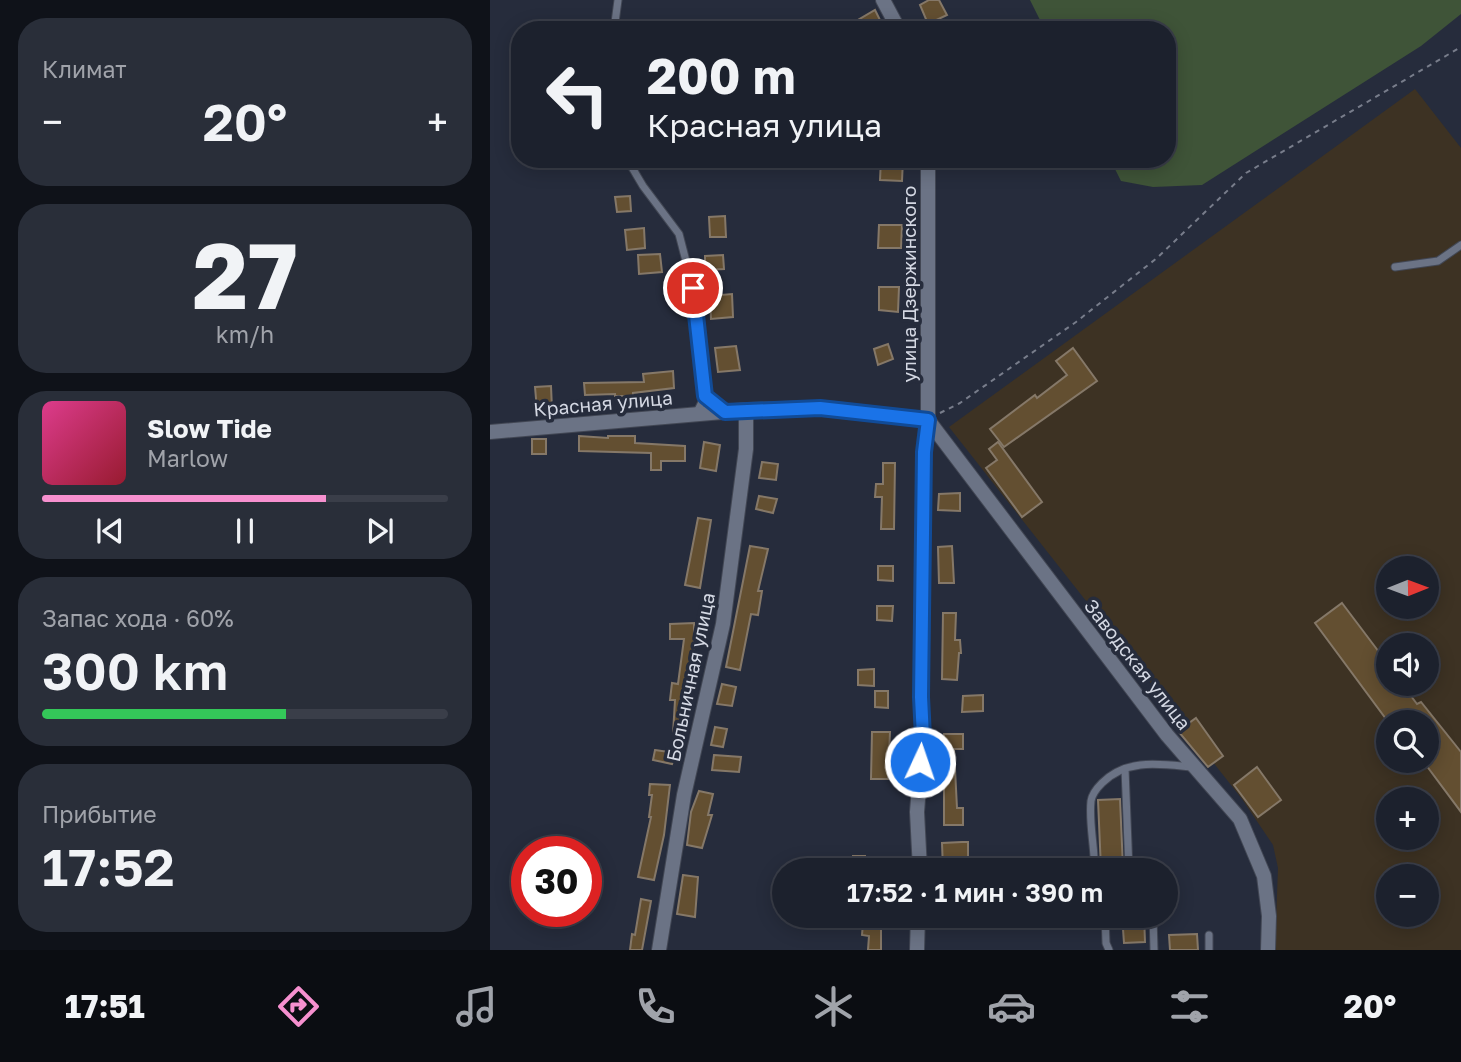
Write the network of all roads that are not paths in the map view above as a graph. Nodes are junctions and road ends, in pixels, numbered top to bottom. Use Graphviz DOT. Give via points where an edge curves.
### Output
graph roads {
  1 [pos="618,0"];
  2 [pos="883,0"];
  3 [pos="615,21"];
  4 [pos="894,21"];
  5 [pos="632,168"];
  6 [pos="928,168"];
  7 [pos="1461,245"];
  8 [pos="1395,267"];
  9 [pos="705,396"];
  10 [pos="746,410"];
  11 [pos="725,412"];
  12 [pos="695,414"];
  13 [pos="928,420"];
  14 [pos="490,432"];
  15 [pos="1196,768"];
  16 [pos="1125,769"];
  17 [pos="1094,857"];
  18 [pos="919,858"];
  19 [pos="1129,858"];
  20 [pos="918,928"];
  21 [pos="1106,928"];
  22 [pos="1153,928"];
  23 [pos="1209,935"];
  24 [pos="659,950"];
  25 [pos="917,950"];
  26 [pos="1109,950"];
  27 [pos="1154,950"];
  28 [pos="1209,950"];
  29 [pos="1268,950"];
  1 -- 3 [label="lane"];
  2 -- 4 [label="street"];
  5 -- 9 [label="lane" via="679,234 693,288"];
  6 -- 13 [label="street, улица Дзержинского"];
  7 -- 8 [label="lane" via="1437,261"];
  9 -- 11 [label="lane"];
  9 -- 12 [label="lane"];
  10 -- 11 [label="street, Красная улица"];
  10 -- 13 [label="street, Красная улица" via="820,408"];
  10 -- 24 [label="street, Больничная улица" via="746,449 723,624 684,795"];
  11 -- 12 [label="street, Красная улица"];
  12 -- 14 [label="street, Красная улица"];
  13 -- 15 [label="street, Заводская улица"];
  13 -- 18 [label="street, улица Дзержинского" via="923,737 916,812"];
  15 -- 16 [label="lane" via="1154,763"];
  15 -- 29 [label="street, Заводская улица" via="1240,819 1251,842 1264,876"];
  16 -- 17 [label="lane" via="1112,774 1091,800"];
  16 -- 19 [label="lane"];
  20 -- 25 [label="street"];
  21 -- 26 [label="lane"];
  22 -- 27 [label="lane"];
  23 -- 28 [label="lane"];
}
